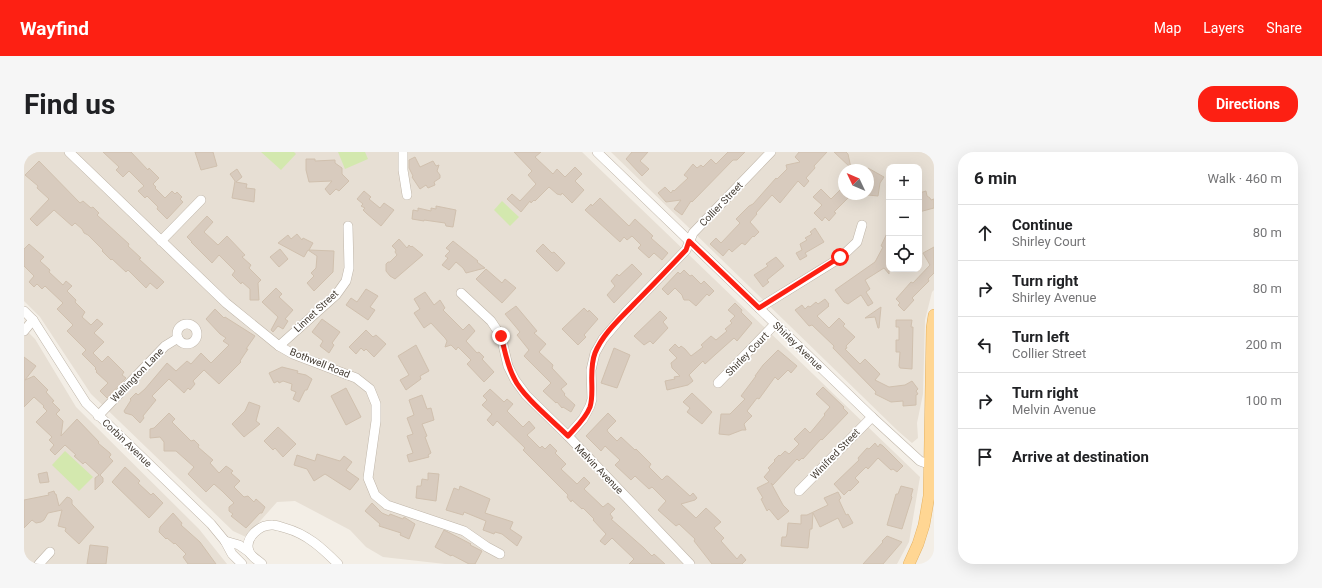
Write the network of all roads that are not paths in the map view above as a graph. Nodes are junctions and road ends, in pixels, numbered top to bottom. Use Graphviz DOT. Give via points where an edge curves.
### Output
graph roads {
  1 [pos="68,152"];
  2 [pos="403,152"];
  3 [pos="597,152"];
  4 [pos="771,152"];
  5 [pos="407,195"];
  6 [pos="201,200"];
  7 [pos="862,225"];
  8 [pos="348,226"];
  9 [pos="161,241"];
  10 [pos="689,241"];
  11 [pos="461,293"];
  12 [pos="759,308"];
  13 [pos="24,311"];
  14 [pos="934,315"];
  15 [pos="33,320"];
  16 [pos="775,324"];
  17 [pos="24,331"];
  18 [pos="178,338"];
  19 [pos="279,346"];
  20 [pos="718,383"];
  21 [pos="98,416"];
  22 [pos="872,417"];
  23 [pos="568,436"];
  24 [pos="931,465"];
  25 [pos="799,491"];
  26 [pos="225,541"];
  27 [pos="50,552"];
  28 [pos="249,552"];
  29 [pos="500,554"];
  30 [pos="39,564"];
  31 [pos="242,564"];
  32 [pos="262,564"];
  33 [pos="338,564"];
  34 [pos="690,564"];
  35 [pos="909,564"];
  1 -- 9 [label="street, Bothwell Road"];
  2 -- 5 [label="street"];
  3 -- 10 [label="street, Shirley Avenue"];
  4 -- 10 [label="street, Collier Street" via="693,233"];
  6 -- 9 [label="street"];
  7 -- 12 [label="street" via="857,242 840,258"];
  8 -- 19 [label="street, Linnet Street" via="349,268 346,281 336,294"];
  9 -- 19 [label="street, Bothwell Road" via="226,303"];
  10 -- 12 [label="street, Shirley Avenue"];
  10 -- 23 [label="street, Collier Street" via="686,250 603,339 595,354 591,370 590,406 583,419"];
  11 -- 23 [label="street, Melvin Avenue" via="491,321 501,336 508,366 526,395"];
  12 -- 16 [label="street, Shirley Avenue"];
  13 -- 15 [label="street, Corbin Avenue"];
  14 -- 24 [label="main road"];
  15 -- 17 [label="street"];
  15 -- 21 [label="street, Corbin Avenue" via="82,397"];
  16 -- 20 [label="street, Shirley Court"];
  16 -- 22 [label="street, Shirley Avenue"];
  18 -- 21 [label="street, Wellington Lane" via="165,346"];
  19 -- 29 [label="street, Bothwell Road" via="293,354 356,378 370,389 376,404 376,421 368,478 375,495 387,505 464,531"];
  21 -- 26 [label="street, Corbin Avenue" via="211,524"];
  22 -- 24 [label="street, Shirley Avenue" via="920,461"];
  22 -- 25 [label="street, Winifred Street"];
  23 -- 34 [label="street, Melvin Avenue"];
  24 -- 35 [label="main road" via="924,525"];
  26 -- 28 [label="street" via="240,545"];
  26 -- 31 [label="street, Corbin Avenue" via="232,554"];
  27 -- 30 [label="street"];
  28 -- 32 [label="street"];
  28 -- 33 [label="street" via="248,545 258,528 272,525 294,530 308,537"];
}
